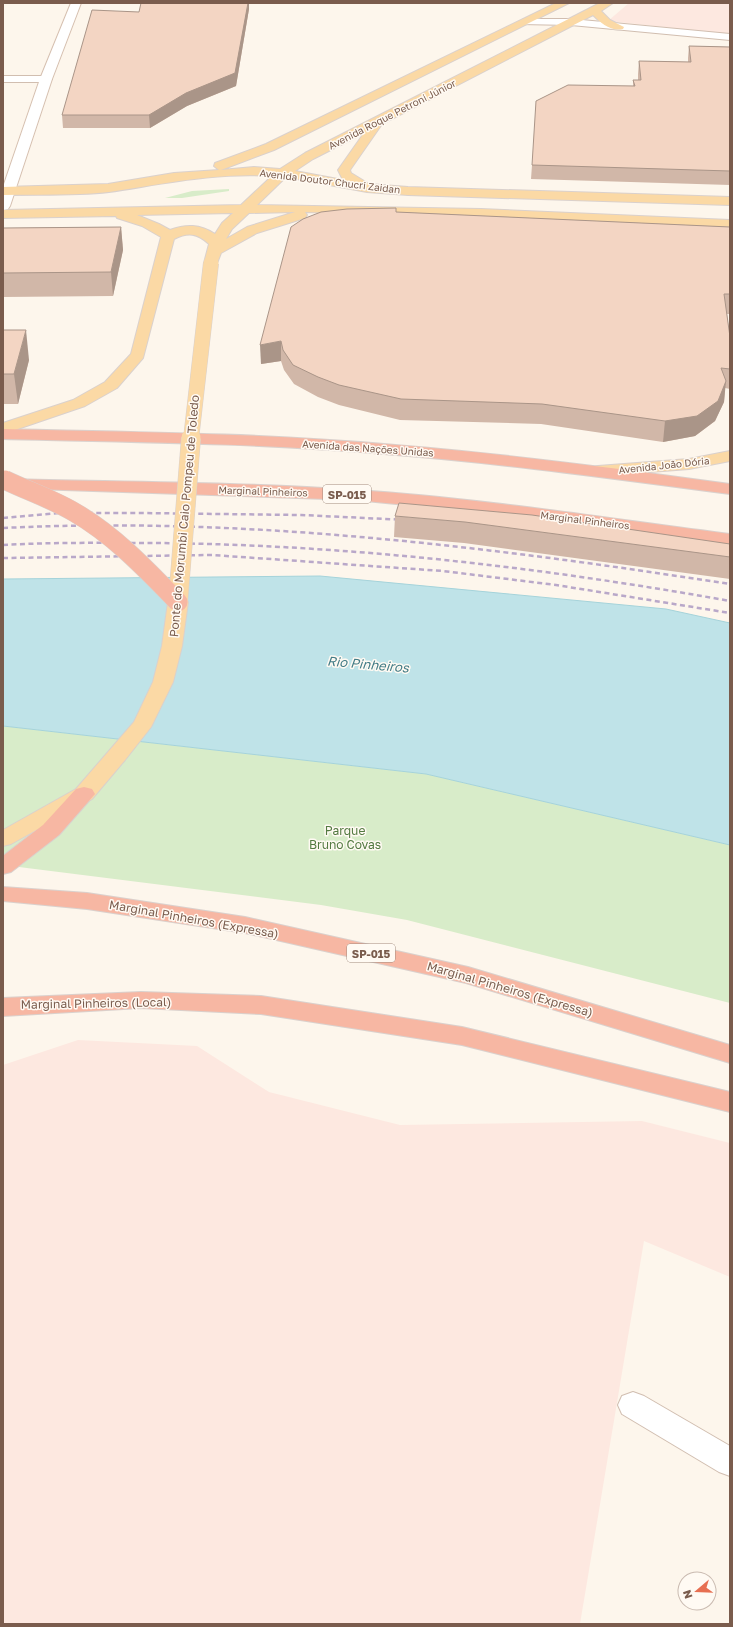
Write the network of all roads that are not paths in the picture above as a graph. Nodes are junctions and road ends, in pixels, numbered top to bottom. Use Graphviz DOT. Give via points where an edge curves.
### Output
graph roads {
  1 [pos="76,3"];
  2 [pos="564,3"];
  3 [pos="608,3"];
  4 [pos="595,10"];
  5 [pos="524,22"];
  6 [pos="571,22"];
  7 [pos="619,27"];
  8 [pos="730,37"];
  9 [pos="3,79"];
  10 [pos="46,79"];
  11 [pos="379,121"];
  12 [pos="283,173"];
  13 [pos="174,177"];
  14 [pos="251,186"];
  15 [pos="367,188"];
  16 [pos="6,191"];
  17 [pos="230,196"];
  18 [pos="730,201"];
  19 [pos="3,206"];
  20 [pos="244,209"];
  21 [pos="335,209"];
  22 [pos="149,210"];
  23 [pos="106,211"];
  24 [pos="3,214"];
  25 [pos="730,224"];
  26 [pos="168,237"];
  27 [pos="214,252"];
  28 [pos="3,429"];
  29 [pos="3,434"];
  30 [pos="730,456"];
  31 [pos="598,471"];
  32 [pos="3,480"];
  33 [pos="3,484"];
  34 [pos="730,490"];
  35 [pos="730,539"];
  36 [pos="178,602"];
  37 [pos="84,794"];
  38 [pos="3,838"];
  39 [pos="3,867"];
  40 [pos="3,894"];
  41 [pos="3,1007"];
  42 [pos="730,1054"];
  43 [pos="730,1102"];
  44 [pos="634,1405"];
  45 [pos="730,1462"];
  1 -- 10 [label="street"];
  2 -- 5 [label="main road, Avenida Roque Petroni Júnior"];
  3 -- 4 [label="main road, Avenida Roque Petroni Júnior"];
  4 -- 6 [label="main road, Avenida Roque Petroni Júnior"];
  4 -- 7 [label="main road" via="606,22"];
  5 -- 6 [label="street"];
  5 -- 13 [label="main road, Avenida Roque Petroni Júnior" via="270,148 213,168"];
  6 -- 7 [label="street"];
  6 -- 11 [label="main road, Avenida Roque Petroni Júnior"];
  7 -- 8 [label="street"];
  9 -- 10 [label="street"];
  10 -- 16 [label="street"];
  11 -- 12 [label="main road, Avenida Roque Petroni Júnior" via="309,156"];
  11 -- 15 [label="main road" via="344,170 344,175 349,179"];
  12 -- 13 [label="main road, Avenida Doutor Chucri Zaidan" via="254,171"];
  12 -- 14 [label="main road"];
  12 -- 15 [label="main road, Avenida Doutor Chucri Zaidan"];
  12 -- 20 [label="main road, Avenida Roque Petroni Júnior"];
  13 -- 16 [label="main road, Avenida Doutor Chucri Zaidan" via="108,188"];
  15 -- 18 [label="main road, Avenida Doutor Chucri Zaidan"];
  16 -- 19 [label="street"];
  17 -- 22 [label="main road" via="208,202"];
  20 -- 21 [label="main road, Avenida Doutor Chucri Zaidan"];
  20 -- 22 [label="main road, Avenida Doutor Chucri Zaidan"];
  20 -- 27 [label="main road, Avenida Roque Petroni Júnior" via="228,226"];
  21 -- 25 [label="main road, Avenida Doutor Chucri Zaidan"];
  21 -- 27 [label="main road" via="280,220 237,237"];
  22 -- 23 [label="main road, Avenida Doutor Chucri Zaidan"];
  23 -- 24 [label="main road, Avenida Doutor Chucri Zaidan"];
  23 -- 26 [label="main road" via="142,221 166,233"];
  26 -- 27 [label="main road" via="178,231 202,230"];
  26 -- 28 [label="main road" via="138,355 111,385 79,403"];
  27 -- 36 [label="main road, Ponte do Morumbi Caio Pompeu de Toledo, bridge" via="188,464"];
  29 -- 31 [label="highway, Avenida das Nações Unidas" via="334,445"];
  30 -- 31 [label="main road, Avenida João Dória" via="689,464"];
  31 -- 34 [label="highway, Avenida das Nações Unidas"];
  32 -- 36 [label="highway, bridge" via="59,503 78,515 133,556"];
  33 -- 35 [label="highway, Marginal Pinheiros / SP-015" via="355,495 478,507"];
  36 -- 37 [label="main road, Ponte do Morumbi Caio Pompeu de Toledo" via="172,646 163,682 144,723"];
  37 -- 38 [label="main road, Ponte do Morumbi Caio Pompeu de Toledo"];
  37 -- 39 [label="highway" via="51,830"];
  40 -- 42 [label="highway, Marginal Pinheiros (Expressa) / SP-015" via="87,901 245,925 468,975"];
  41 -- 43 [label="highway, Marginal Pinheiros (Local)" via="141,1000 261,1005 462,1036"];
  44 -- 45 [label="street"];
}
